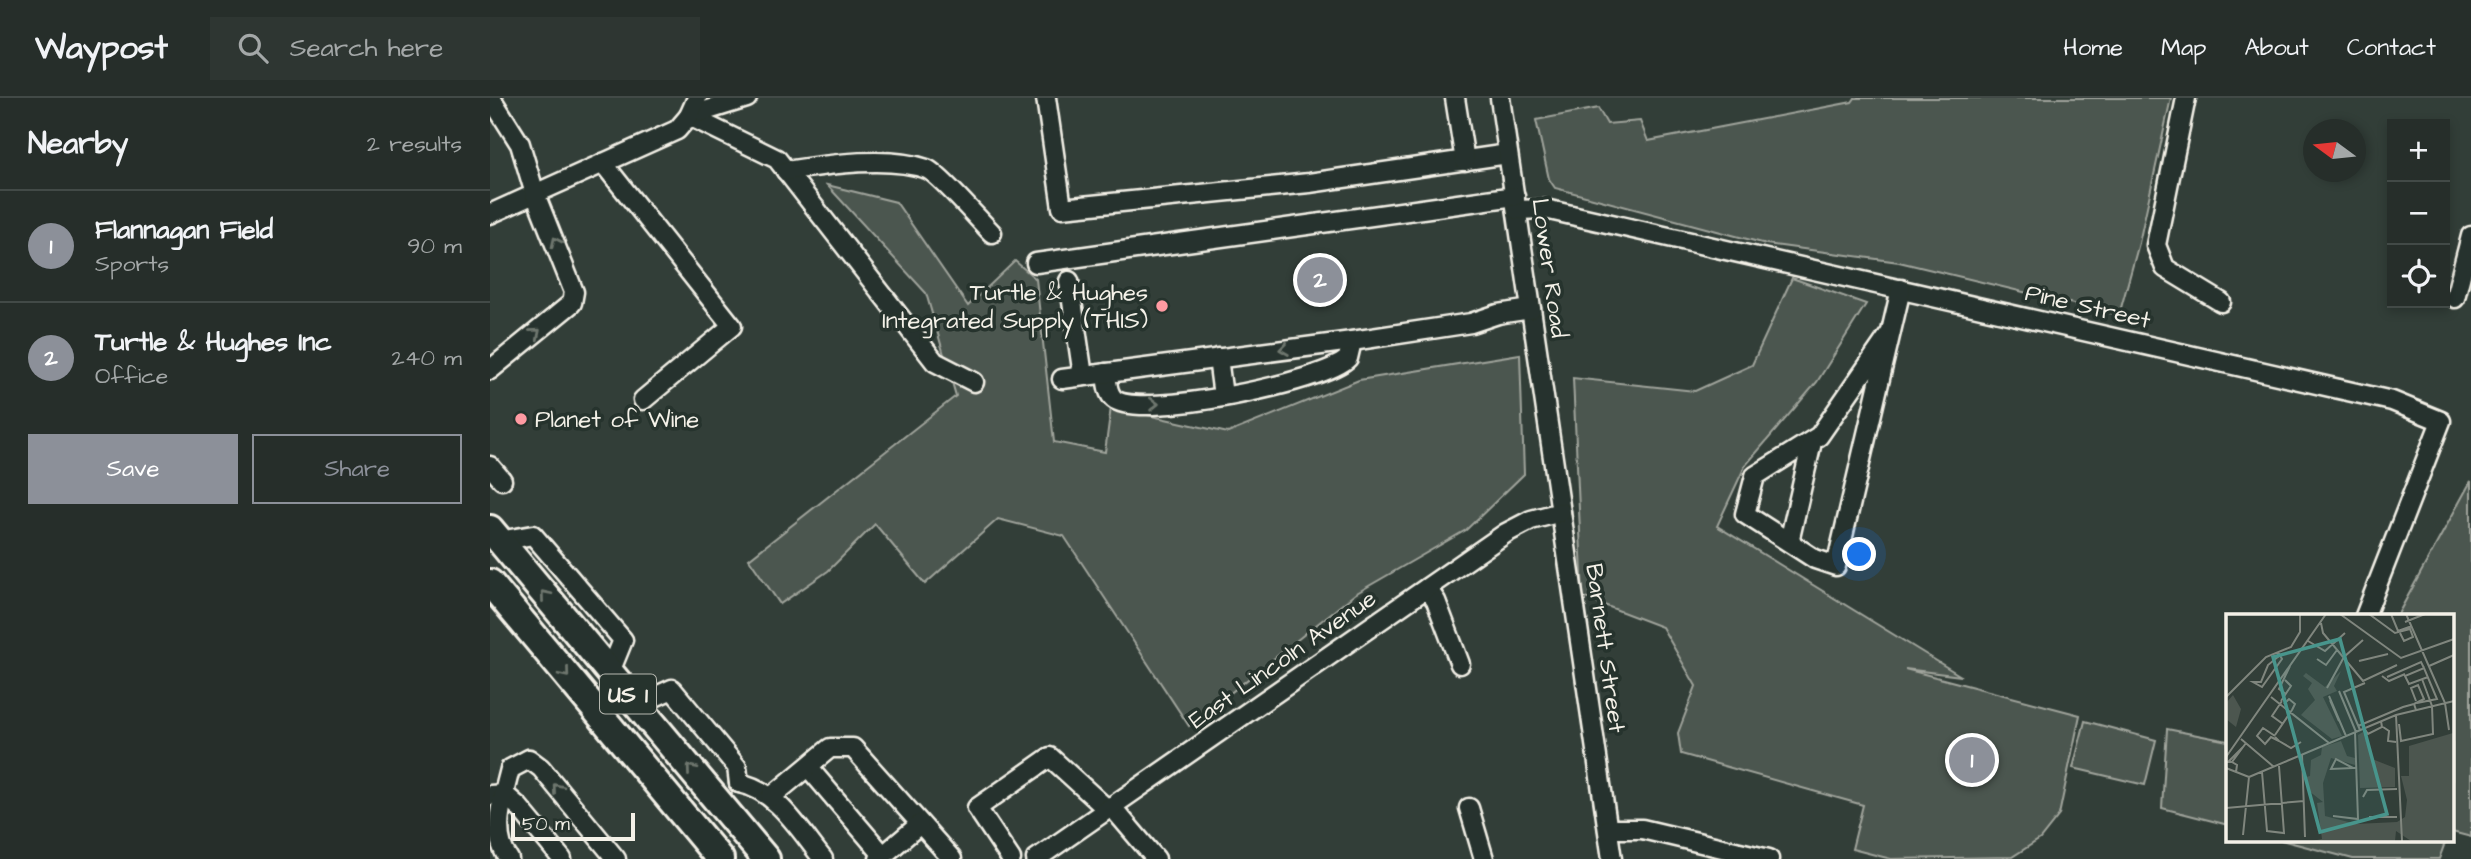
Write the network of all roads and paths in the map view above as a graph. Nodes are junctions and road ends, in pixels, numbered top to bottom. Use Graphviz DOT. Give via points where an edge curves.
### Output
graph roads {
  1 [pos="491,98"];
  2 [pos="697,98"];
  3 [pos="747,98"];
  4 [pos="1046,98"];
  5 [pos="1455,98"];
  6 [pos="1501,98"];
  7 [pos="2186,98"];
  8 [pos="690,107"];
  9 [pos="1508,154"];
  10 [pos="1465,160"];
  11 [pos="603,163"];
  12 [pos="786,171"];
  13 [pos="535,194"];
  14 [pos="1516,203"];
  15 [pos="490,214"];
  16 [pos="992,233"];
  17 [pos="2471,236"];
  18 [pos="1036,263"];
  19 [pos="1069,281"];
  20 [pos="1901,289"];
  21 [pos="2455,298"];
  22 [pos="2221,302"];
  23 [pos="1531,309"];
  24 [pos="1891,332"];
  25 [pos="1352,341"];
  26 [pos="1218,358"];
  27 [pos="490,370"];
  28 [pos="1106,373"];
  29 [pos="1083,376"];
  30 [pos="1062,380"];
  31 [pos="974,382"];
  32 [pos="1223,396"];
  33 [pos="643,400"];
  34 [pos="1812,442"];
  35 [pos="1551,444"];
  36 [pos="490,466"];
  37 [pos="502,480"];
  38 [pos="1561,512"];
  39 [pos="495,535"];
  40 [pos="1789,542"];
  41 [pos="490,583"];
  42 [pos="1427,588"];
  43 [pos="2366,614"];
  44 [pos="1460,664"];
  45 [pos="637,705"];
  46 [pos="808,767"];
  47 [pos="739,782"];
  48 [pos="497,795"];
  49 [pos="771,797"];
  50 [pos="719,803"];
  51 [pos="1109,808"];
  52 [pos="1469,808"];
  53 [pos="920,824"];
  54 [pos="1608,829"];
  55 [pos="881,857"];
  56 [pos="509,859"];
  57 [pos="562,859"];
  58 [pos="616,859"];
  59 [pos="720,859"];
  60 [pos="766,859"];
  61 [pos="822,859"];
  62 [pos="953,859"];
  63 [pos="1011,859"];
  64 [pos="1036,859"];
  65 [pos="1156,859"];
  66 [pos="1484,859"];
  67 [pos="1612,859"];
  68 [pos="1769,859"];
  1 -- 13 [label="street" via="520,144"];
  2 -- 8 [label="street"];
  3 -- 8 [label="street"];
  4 -- 10 [label="street" via="1062,208 1309,183"];
  5 -- 10 [label="street"];
  6 -- 9 [label="street, Lower Road"];
  7 -- 22 [label="street" via="2156,245 2165,268"];
  8 -- 11 [label="street" via="677,130"];
  8 -- 12 [label="street" via="778,159"];
  9 -- 10 [label="street"];
  9 -- 14 [label="street, Lower Road"];
  11 -- 13 [label="street"];
  11 -- 33 [label="street" via="732,326"];
  12 -- 16 [label="street" via="841,163 928,170"];
  12 -- 31 [label="street" via="935,362"];
  13 -- 15 [label="street"];
  27 -- 13 [label="street, one-way" via="572,303 570,280"];
  14 -- 18 [label="street, Pine Street"];
  14 -- 20 [label="street, Pine Street"];
  14 -- 23 [label="street, Lower Road"];
  17 -- 21 [label="street"];
  19 -- 29 [label="street"];
  20 -- 24 [label="street"];
  20 -- 43 [label="street, Pine Street" via="2392,401 2441,421"];
  23 -- 25 [label="street"];
  23 -- 35 [label="street, Lower Road"];
  24 -- 34 [label="street"];
  24 -- 40 [label="street" via="1836,566"];
  25 -- 26 [label="street, one-way"];
  25 -- 32 [label="street" via="1348,358 1334,369"];
  26 -- 28 [label="street"];
  26 -- 32 [label="street"];
  28 -- 29 [label="street"];
  28 -- 32 [label="street, one-way" via="1111,395 1118,401 1163,404"];
  29 -- 30 [label="street"];
  34 -- 40 [label="street"];
  34 -- 40 [label="street" via="1759,471 1745,514"];
  35 -- 38 [label="street, Barnett Street"];
  36 -- 37 [label="street"];
  38 -- 42 [label="street, East Lincoln Avenue" via="1506,533"];
  38 -- 54 [label="street, Barnett Street"];
  45 -- 39 [label="highway, US 1, one-way"];
  41 -- 59 [label="highway, US 1, one-way"];
  42 -- 44 [label="street"];
  42 -- 51 [label="street, East Lincoln Avenue"];
  45 -- 47 [label="street" via="672,689 737,767"];
  50 -- 45 [label="highway, US 1, one-way"];
  46 -- 49 [label="street"];
  46 -- 53 [label="street" via="830,748 853,748"];
  46 -- 55 [label="street"];
  47 -- 49 [label="street"];
  47 -- 50 [label="street"];
  48 -- 56 [label="street" via="500,848"];
  48 -- 57 [label="street" via="519,807"];
  58 -- 48 [label="street, one-way" via="529,759 510,769"];
  49 -- 61 [label="street"];
  50 -- 60 [label="highway, US 1"];
  51 -- 63 [label="street" via="1050,757 977,808"];
  51 -- 64 [label="street, East Lincoln Avenue"];
  51 -- 65 [label="street"];
  52 -- 66 [label="street"];
  53 -- 55 [label="street"];
  53 -- 62 [label="street"];
  54 -- 67 [label="street, Barnett Street"];
  54 -- 68 [label="street" via="1642,829"];
}
